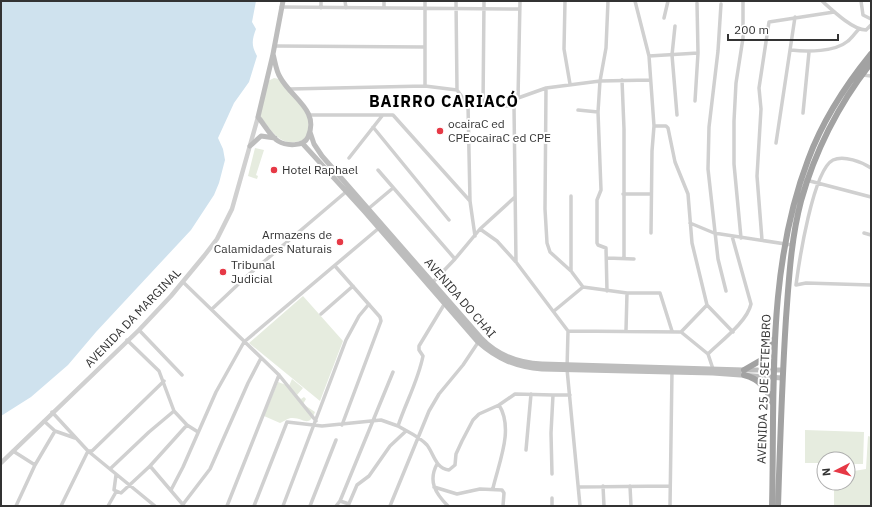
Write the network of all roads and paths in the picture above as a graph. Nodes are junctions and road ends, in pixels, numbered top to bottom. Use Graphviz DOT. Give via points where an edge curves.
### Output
graph roads {
  1 [pos="321,1"];
  2 [pos="345,1"];
  3 [pos="384,1"];
  4 [pos="426,1"];
  5 [pos="456,1"];
  6 [pos="484,1"];
  7 [pos="520,1"];
  8 [pos="565,1"];
  9 [pos="608,1"];
  10 [pos="635,1"];
  11 [pos="668,1"];
  12 [pos="743,1"];
  13 [pos="822,1"];
  14 [pos="861,1"];
  15 [pos="697,3"];
  16 [pos="282,4"];
  17 [pos="721,4"];
  18 [pos="384,7"];
  19 [pos="425,7"];
  20 [pos="321,8"];
  21 [pos="346,8"];
  22 [pos="456,8"];
  23 [pos="484,8"];
  24 [pos="520,9"];
  25 [pos="834,12"];
  26 [pos="795,17"];
  27 [pos="664,18"];
  28 [pos="871,19"];
  29 [pos="871,25"];
  30 [pos="675,26"];
  31 [pos="859,29"];
  32 [pos="275,46"];
  33 [pos="425,47"];
  34 [pos="791,50"];
  35 [pos="809,52"];
  36 [pos="698,53"];
  37 [pos="273,54"];
  38 [pos="871,54"];
  39 [pos="672,55"];
  40 [pos="649,56"];
  41 [pos="871,63"];
  42 [pos="863,75"];
  43 [pos="871,76"];
  44 [pos="267,78"];
  45 [pos="280,78"];
  46 [pos="622,80"];
  47 [pos="650,80"];
  48 [pos="600,81"];
  49 [pos="570,84"];
  50 [pos="425,86"];
  51 [pos="546,88"];
  52 [pos="290,89"];
  53 [pos="457,90"];
  54 [pos="518,98"];
  55 [pos="695,101"];
  56 [pos="468,105"];
  57 [pos="483,106"];
  58 [pos="514,106"];
  59 [pos="578,110"];
  60 [pos="598,112"];
  61 [pos="803,113"];
  62 [pos="310,115"];
  63 [pos="677,115"];
  64 [pos="382,116"];
  65 [pos="258,117"];
  66 [pos="654,126"];
  67 [pos="373,127"];
  68 [pos="310,132"];
  69 [pos="275,138"];
  70 [pos="776,143"];
  71 [pos="303,144"];
  72 [pos="250,146"];
  73 [pos="349,158"];
  74 [pos="871,168"];
  75 [pos="378,170"];
  76 [pos="804,179"];
  77 [pos="818,184"];
  78 [pos="393,188"];
  79 [pos="347,191"];
  80 [pos="623,194"];
  81 [pos="652,194"];
  82 [pos="571,196"];
  83 [pos="516,197"];
  84 [pos="871,197"];
  85 [pos="470,201"];
  86 [pos="368,209"];
  87 [pos="449,220"];
  88 [pos="690,223"];
  89 [pos="379,228"];
  90 [pos="480,229"];
  91 [pos="651,233"];
  92 [pos="714,233"];
  93 [pos="864,233"];
  94 [pos="871,235"];
  95 [pos="475,236"];
  96 [pos="732,236"];
  97 [pos="741,238"];
  98 [pos="762,240"];
  99 [pos="789,244"];
  100 [pos="607,258"];
  101 [pos="624,258"];
  102 [pos="455,259"];
  103 [pos="634,259"];
  104 [pos="516,262"];
  105 [pos="335,266"];
  106 [pos="571,271"];
  107 [pos="183,282"];
  108 [pos="433,282"];
  109 [pos="796,285"];
  110 [pos="353,286"];
  111 [pos="871,286"];
  112 [pos="584,287"];
  113 [pos="788,288"];
  114 [pos="607,291"];
  115 [pos="726,291"];
  116 [pos="626,293"];
  117 [pos="445,303"];
  118 [pos="369,304"];
  119 [pos="707,305"];
  120 [pos="212,309"];
  121 [pos="554,311"];
  122 [pos="321,314"];
  123 [pos="139,330"];
  124 [pos="626,330"];
  125 [pos="568,331"];
  126 [pos="672,331"];
  127 [pos="681,332"];
  128 [pos="733,332"];
  129 [pos="775,333"];
  130 [pos="127,340"];
  131 [pos="479,340"];
  132 [pos="244,342"];
  133 [pos="708,354"];
  134 [pos="261,358"];
  135 [pos="568,367"];
  136 [pos="712,369"];
  137 [pos="672,370"];
  138 [pos="775,370"];
  139 [pos="782,370"];
  140 [pos="393,372"];
  141 [pos="744,373"];
  142 [pos="182,375"];
  143 [pos="279,375"];
  144 [pos="774,378"];
  145 [pos="782,378"];
  146 [pos="164,381"];
  147 [pos="531,394"];
  148 [pos="553,395"];
  149 [pos="570,395"];
  150 [pos="500,405"];
  151 [pos="774,408"];
  152 [pos="174,411"];
  153 [pos="52,412"];
  154 [pos="44,421"];
  155 [pos="316,421"];
  156 [pos="371,422"];
  157 [pos="342,424"];
  158 [pos="187,425"];
  159 [pos="313,426"];
  160 [pos="398,426"];
  161 [pos="406,431"];
  162 [pos="55,432"];
  163 [pos="198,432"];
  164 [pos="417,437"];
  165 [pos="76,438"];
  166 [pos="336,440"];
  167 [pos="526,450"];
  168 [pos="13,451"];
  169 [pos="88,451"];
  170 [pos="1,463"];
  171 [pos="437,464"];
  172 [pos="35,465"];
  173 [pos="150,466"];
  174 [pos="110,470"];
  175 [pos="552,474"];
  176 [pos="116,475"];
  177 [pos="130,485"];
  178 [pos="603,486"];
  179 [pos="630,486"];
  180 [pos="670,486"];
  181 [pos="434,487"];
  182 [pos="579,487"];
  183 [pos="493,488"];
  184 [pos="171,490"];
  185 [pos="116,492"];
  186 [pos="552,498"];
  187 [pos="340,501"];
  188 [pos="184,505"];
  189 [pos="348,505"];
  190 [pos="16,506"];
  191 [pos="61,506"];
  192 [pos="108,506"];
  193 [pos="155,506"];
  194 [pos="227,506"];
  195 [pos="254,506"];
  196 [pos="283,506"];
  197 [pos="310,506"];
  198 [pos="336,506"];
  199 [pos="390,506"];
  200 [pos="448,506"];
  201 [pos="503,506"];
  202 [pos="552,506"];
  203 [pos="580,506"];
  204 [pos="604,506"];
  205 [pos="631,506"];
  206 [pos="670,506"];
  207 [pos="772,506"];
  208 [pos="778,506"];
  1 -- 20 [label="street"];
  2 -- 21 [label="street"];
  3 -- 18 [label="street"];
  4 -- 19 [label="street"];
  5 -- 22 [label="street"];
  6 -- 23 [label="street"];
  7 -- 24 [label="street"];
  8 -- 49 [label="street" via="564,49"];
  9 -- 48 [label="street" via="606,48"];
  10 -- 40 [label="street"];
  11 -- 27 [label="street"];
  12 -- 97 [label="street" via="743,38 735,87 734,120 734,164"];
  13 -- 25 [label="street"];
  14 -- 28 [label="street" via="863,15"];
  15 -- 36 [label="street"];
  16 -- 20 [label="street"];
  16 -- 32 [label="main road, AVENIDA DA MARGINAL"];
  17 -- 92 [label="street" via="709,127 708,169"];
  18 -- 19 [label="street"];
  18 -- 21 [label="street"];
  19 -- 22 [label="street"];
  19 -- 33 [label="street"];
  20 -- 21 [label="street"];
  22 -- 23 [label="street"];
  22 -- 53 [label="street"];
  23 -- 24 [label="street"];
  23 -- 57 [label="street"];
  24 -- 54 [label="street"];
  25 -- 26 [label="street"];
  25 -- 31 [label="street"];
  26 -- 34 [label="street"];
  26 -- 98 [label="street" via="769,22 759,84 761,109 758,196"];
  29 -- 31 [label="street" via="866,30"];
  30 -- 39 [label="street"];
  31 -- 35 [label="street" via="845,43"];
  32 -- 33 [label="street"];
  32 -- 37 [label="main road, AVENIDA DA MARGINAL"];
  33 -- 50 [label="street"];
  34 -- 35 [label="street"];
  34 -- 70 [label="street"];
  35 -- 61 [label="street"];
  36 -- 39 [label="street"];
  36 -- 55 [label="street"];
  37 -- 44 [label="main road, AVENIDA DA MARGINAL"];
  37 -- 45 [label="main road"];
  38 -- 76 [label="highway, AVENIDA 25 DE SETEMBRO" via="825,121"];
  39 -- 40 [label="street"];
  39 -- 63 [label="street"];
  40 -- 47 [label="street"];
  41 -- 42 [label="highway, AVENIDA 25 DE SETEMBRO"];
  42 -- 43 [label="street"];
  42 -- 76 [label="highway, AVENIDA 25 DE SETEMBRO" via="841,108"];
  44 -- 45 [label="main road"];
  44 -- 65 [label="main road, AVENIDA DA MARGINAL"];
  45 -- 52 [label="main road"];
  46 -- 47 [label="street"];
  46 -- 48 [label="street"];
  46 -- 80 [label="street"];
  47 -- 66 [label="street"];
  48 -- 49 [label="street"];
  48 -- 60 [label="street"];
  49 -- 51 [label="street"];
  50 -- 52 [label="street"];
  50 -- 53 [label="street"];
  51 -- 54 [label="street"];
  51 -- 106 [label="street" via="547,243 550,252"];
  52 -- 62 [label="main road"];
  53 -- 56 [label="street"];
  54 -- 58 [label="street"];
  56 -- 57 [label="street"];
  56 -- 85 [label="street"];
  57 -- 58 [label="street"];
  58 -- 83 [label="street"];
  59 -- 60 [label="street"];
  60 -- 100 [label="street" via="601,190 597,200 597,243 606,248"];
  62 -- 64 [label="street"];
  62 -- 68 [label="main road, AVENIDA DO CHAI"];
  64 -- 67 [label="street"];
  64 -- 85 [label="street" via="388,114 397,118"];
  65 -- 69 [label="main road"];
  65 -- 72 [label="street, AVENIDA DA MARGINAL"];
  66 -- 81 [label="street"];
  66 -- 88 [label="street" via="668,128 675,162 687,190"];
  67 -- 73 [label="street"];
  67 -- 87 [label="street"];
  68 -- 71 [label="main road"];
  68 -- 86 [label="main road, AVENIDA DO CHAI" via="317,150"];
  69 -- 71 [label="main road" via="282,142"];
  69 -- 72 [label="main road" via="261,136"];
  71 -- 79 [label="main road, AVENIDA DO CHAI"];
  72 -- 107 [label="street, AVENIDA DA MARGINAL" via="232,209 225,224"];
  74 -- 77 [label="street" via="843,159 833,160 828,164"];
  75 -- 78 [label="street"];
  76 -- 77 [label="street"];
  76 -- 99 [label="highway, AVENIDA 25 DE SETEMBRO" via="790,219"];
  77 -- 84 [label="street"];
  77 -- 109 [label="street" via="804,238"];
  78 -- 86 [label="street"];
  78 -- 102 [label="street"];
  79 -- 89 [label="main road, AVENIDA DO CHAI"];
  79 -- 120 [label="street"];
  80 -- 81 [label="street"];
  80 -- 101 [label="street"];
  81 -- 91 [label="street"];
  82 -- 106 [label="street"];
  83 -- 90 [label="street"];
  83 -- 104 [label="street"];
  85 -- 95 [label="street"];
  86 -- 108 [label="main road, AVENIDA DO CHAI"];
  88 -- 92 [label="street"];
  88 -- 119 [label="street"];
  89 -- 105 [label="street"];
  89 -- 117 [label="main road, AVENIDA DO CHAI"];
  90 -- 95 [label="street"];
  90 -- 104 [label="street" via="497,241"];
  92 -- 96 [label="street"];
  92 -- 115 [label="street"];
  93 -- 94 [label="street"];
  95 -- 102 [label="street"];
  96 -- 97 [label="street"];
  96 -- 128 [label="street" via="751,304"];
  97 -- 98 [label="street"];
  98 -- 99 [label="street"];
  99 -- 113 [label="highway, AVENIDA 25 DE SETEMBRO"];
  99 -- 129 [label="highway, AVENIDA 25 DE SETEMBRO"];
  100 -- 101 [label="street"];
  100 -- 114 [label="street"];
  101 -- 103 [label="street"];
  102 -- 108 [label="street"];
  104 -- 121 [label="street"];
  105 -- 110 [label="street"];
  105 -- 132 [label="street"];
  106 -- 112 [label="street"];
  107 -- 120 [label="street"];
  107 -- 123 [label="street, AVENIDA DA MARGINAL"];
  108 -- 131 [label="main road, AVENIDA DO CHAI"];
  109 -- 111 [label="street" via="806,283"];
  109 -- 113 [label="street"];
  110 -- 118 [label="street"];
  110 -- 122 [label="street"];
  112 -- 114 [label="street"];
  112 -- 121 [label="street"];
  113 -- 139 [label="highway, AVENIDA 25 DE SETEMBRO"];
  114 -- 116 [label="street"];
  116 -- 124 [label="street"];
  116 -- 126 [label="street" via="660,293"];
  117 -- 131 [label="main road, AVENIDA DO CHAI"];
  117 -- 160 [label="street" via="419,346 423,356 421,366"];
  118 -- 155 [label="street" via="346,340"];
  118 -- 157 [label="street" via="380,317 381,323"];
  119 -- 127 [label="street"];
  119 -- 128 [label="street"];
  120 -- 132 [label="street"];
  121 -- 125 [label="street"];
  123 -- 130 [label="street, AVENIDA DA MARGINAL"];
  123 -- 142 [label="street"];
  124 -- 125 [label="street"];
  124 -- 126 [label="street"];
  125 -- 135 [label="street"];
  126 -- 127 [label="street"];
  127 -- 133 [label="street"];
  128 -- 133 [label="street" via="725,336"];
  129 -- 138 [label="highway, AVENIDA 25 DE SETEMBRO"];
  129 -- 141 [label="highway" via="763,358"];
  130 -- 146 [label="street" via="156,366"];
  130 -- 153 [label="street, AVENIDA DA MARGINAL"];
  131 -- 135 [label="main road, AVENIDA DO CHAI" via="495,351 518,361"];
  131 -- 164 [label="street" via="428,410"];
  132 -- 134 [label="street"];
  132 -- 163 [label="street" via="216,392"];
  133 -- 136 [label="street"];
  134 -- 143 [label="street"];
  134 -- 188 [label="street" via="210,469"];
  135 -- 137 [label="main road, AVENIDA DO CHAI"];
  135 -- 149 [label="street"];
  136 -- 137 [label="main road, AVENIDA DO CHAI"];
  136 -- 141 [label="main road, AVENIDA DO CHAI"];
  137 -- 141 [label="main road, AVENIDA DO CHAI"];
  137 -- 180 [label="street"];
  138 -- 139 [label="main road, AVENIDA DO CHAI"];
  138 -- 141 [label="main road, AVENIDA DO CHAI"];
  138 -- 144 [label="highway, AVENIDA 25 DE SETEMBRO"];
  139 -- 145 [label="highway, AVENIDA 25 DE SETEMBRO"];
  140 -- 156 [label="street"];
  141 -- 144 [label="main road, AVENIDA DO CHAI"];
  141 -- 151 [label="highway" via="762,384"];
  143 -- 155 [label="street"];
  143 -- 194 [label="street"];
  144 -- 145 [label="main road, AVENIDA DO CHAI"];
  144 -- 151 [label="highway, AVENIDA 25 DE SETEMBRO"];
  145 -- 208 [label="highway, AVENIDA 25 DE SETEMBRO"];
  146 -- 152 [label="street"];
  146 -- 169 [label="street" via="92,451"];
  147 -- 148 [label="street"];
  147 -- 150 [label="street" via="512,395"];
  147 -- 167 [label="street"];
  148 -- 149 [label="street"];
  148 -- 175 [label="street"];
  149 -- 182 [label="street"];
  150 -- 171 [label="street" via="475,417 456,454 455,465 452,468 446,469"];
  150 -- 183 [label="street" via="506,429"];
  151 -- 207 [label="highway, AVENIDA 25 DE SETEMBRO"];
  152 -- 158 [label="street"];
  152 -- 174 [label="street"];
  153 -- 154 [label="street, AVENIDA DA MARGINAL"];
  153 -- 165 [label="street"];
  154 -- 162 [label="street"];
  154 -- 168 [label="street, AVENIDA DA MARGINAL"];
  155 -- 159 [label="street"];
  156 -- 157 [label="street"];
  156 -- 160 [label="street" via="381,420"];
  156 -- 187 [label="street"];
  157 -- 159 [label="street"];
  158 -- 163 [label="street"];
  158 -- 173 [label="street"];
  159 -- 195 [label="street" via="290,422 286,424"];
  159 -- 196 [label="street"];
  160 -- 161 [label="street"];
  161 -- 164 [label="street"];
  161 -- 189 [label="street" via="390,446 369,476 357,485"];
  162 -- 165 [label="street"];
  162 -- 172 [label="street"];
  163 -- 184 [label="street" via="184,467"];
  164 -- 171 [label="street" via="428,447"];
  164 -- 199 [label="street"];
  165 -- 169 [label="street"];
  166 -- 197 [label="street"];
  168 -- 170 [label="street, AVENIDA DA MARGINAL"];
  168 -- 172 [label="street"];
  169 -- 174 [label="street"];
  169 -- 191 [label="street"];
  171 -- 181 [label="street" via="433,471"];
  172 -- 190 [label="street"];
  173 -- 177 [label="street"];
  173 -- 184 [label="street"];
  174 -- 176 [label="street"];
  176 -- 177 [label="street"];
  176 -- 185 [label="street"];
  177 -- 185 [label="street" via="124,492"];
  177 -- 193 [label="street"];
  178 -- 179 [label="street"];
  178 -- 182 [label="street"];
  178 -- 204 [label="street"];
  179 -- 180 [label="street"];
  179 -- 205 [label="street"];
  180 -- 206 [label="street"];
  181 -- 183 [label="street" via="461,494"];
  181 -- 200 [label="street"];
  182 -- 203 [label="street"];
  183 -- 201 [label="street" via="504,493"];
  184 -- 188 [label="street"];
  185 -- 192 [label="street"];
  186 -- 202 [label="street"];
  187 -- 189 [label="street"];
  187 -- 198 [label="street"];
}
